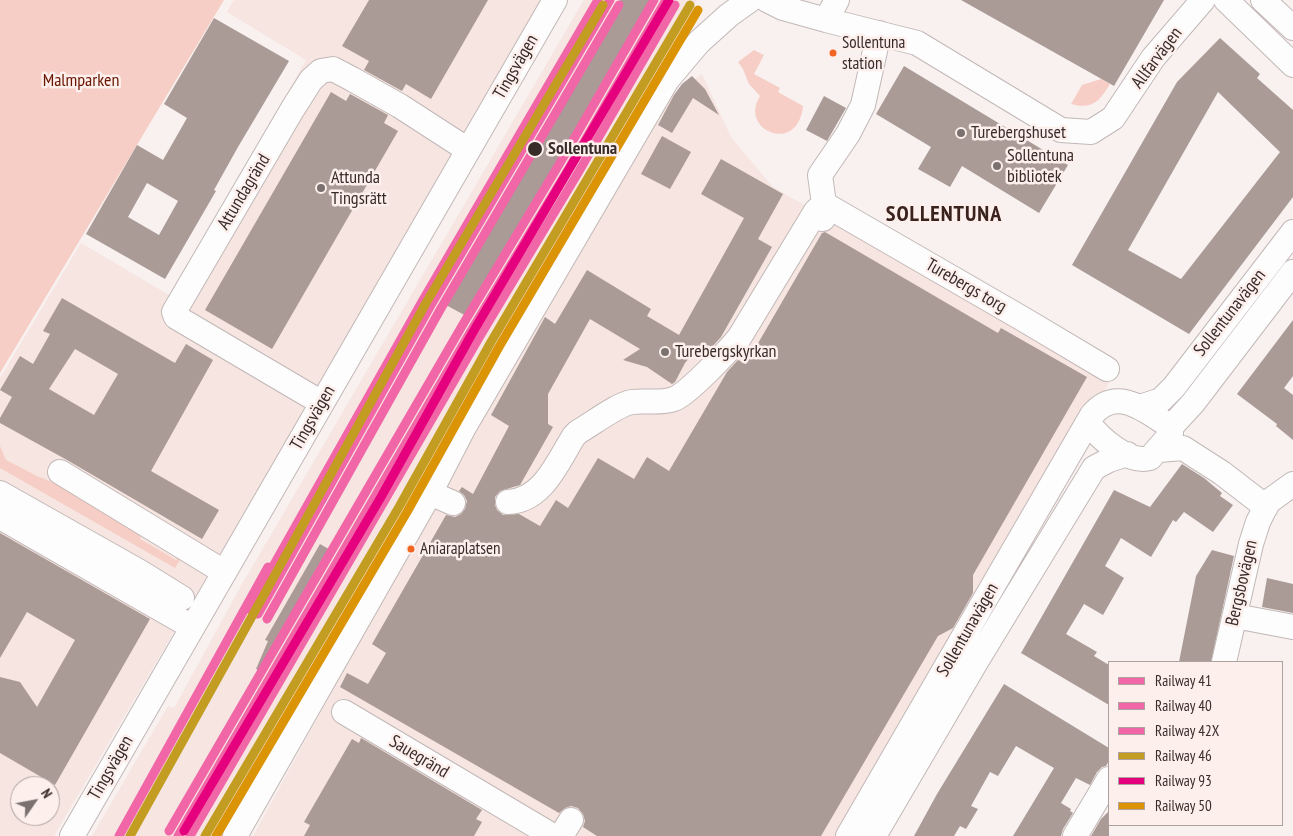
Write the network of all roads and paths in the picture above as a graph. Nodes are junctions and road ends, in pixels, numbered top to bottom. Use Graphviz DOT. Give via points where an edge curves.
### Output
graph roads {
  1 [pos="555,0"];
  2 [pos="750,0"];
  3 [pos="768,0"];
  4 [pos="837,0"];
  5 [pos="1203,0"];
  6 [pos="1226,0"];
  7 [pos="1262,0"];
  8 [pos="826,20"];
  9 [pos="1293,28"];
  10 [pos="879,33"];
  11 [pos="1293,65"];
  12 [pos="468,150"];
  13 [pos="824,204"];
  14 [pos="823,231"];
  15 [pos="1293,232"];
  16 [pos="1293,272"];
  17 [pos="1107,369"];
  18 [pos="322,403"];
  19 [pos="1140,406"];
  20 [pos="1088,423"];
  21 [pos="1167,437"];
  22 [pos="1127,454"];
  23 [pos="60,472"];
  24 [pos="1293,484"];
  25 [pos="0,493"];
  26 [pos="430,493"];
  27 [pos="508,502"];
  28 [pos="453,503"];
  29 [pos="1266,506"];
  30 [pos="0,517"];
  31 [pos="224,572"];
  32 [pos="182,598"];
  33 [pos="1234,616"];
  34 [pos="192,627"];
  35 [pos="1293,627"];
  36 [pos="1224,661"];
  37 [pos="344,712"];
  38 [pos="1108,781"];
  39 [pos="523,828"];
  40 [pos="72,836"];
  41 [pos="235,836"];
  42 [pos="554,836"];
  43 [pos="848,836"];
  44 [pos="874,836"];
  45 [pos="1075,836"];
  1 -- 12 [label="street, Tingsvägen"];
  2 -- 26 [label="street" via="699,42 667,80 463,429"];
  3 -- 8 [label="street" via="782,8"];
  4 -- 8 [label="street"];
  5 -- 10 [label="street, Allfarvägen" via="1154,58 1114,118 1091,132 1061,130 918,43"];
  6 -- 11 [label="street"];
  7 -- 9 [label="street"];
  8 -- 10 [label="street"];
  10 -- 13 [label="street" via="863,104 848,134 820,175"];
  12 -- 18 [label="street, Tingsvägen"];
  12 -- 18 [label="street, Attundagränd" via="360,83 333,69 321,71 311,80 292,110 192,280 174,312 176,317"];
  13 -- 14 [label="street"];
  13 -- 17 [label="street, Turebergs torg"];
  13 -- 27 [label="street" via="816,211 739,338 689,388 674,399 631,402 578,432 538,490 517,502"];
  15 -- 19 [label="street, Sollentunavägen" via="1174,387 1161,400"];
  16 -- 21 [label="street, Sollentunavägen"];
  18 -- 31 [label="street, Tingsvägen"];
  19 -- 20 [label="street, Sollentunavägen" via="1117,400 1103,405"];
  19 -- 21 [label="street, Sollentunavägen"];
  20 -- 22 [label="street, Sollentunavägen" via="1110,445"];
  20 -- 43 [label="street, Sollentunavägen"];
  21 -- 22 [label="street, Sollentunavägen" via="1150,458 1144,460"];
  21 -- 29 [label="street"];
  22 -- 44 [label="street, Sollentunavägen" via="1094,468"];
  23 -- 31 [label="street"];
  24 -- 29 [label="street, Bergsbovägen"];
  25 -- 32 [label="street"];
  26 -- 28 [label="street"];
  26 -- 41 [label="street"];
  29 -- 33 [label="street, Bergsbovägen" via="1251,544"];
  30 -- 34 [label="street"];
  31 -- 34 [label="street, Tingsvägen"];
  33 -- 35 [label="street"];
  33 -- 36 [label="street, Bergsbovägen"];
  34 -- 40 [label="street, Tingsvägen"];
  37 -- 39 [label="street, Sauegränd" via="494,802"];
  38 -- 45 [label="street"];
  39 -- 42 [label="street, Sauegränd"];
}
